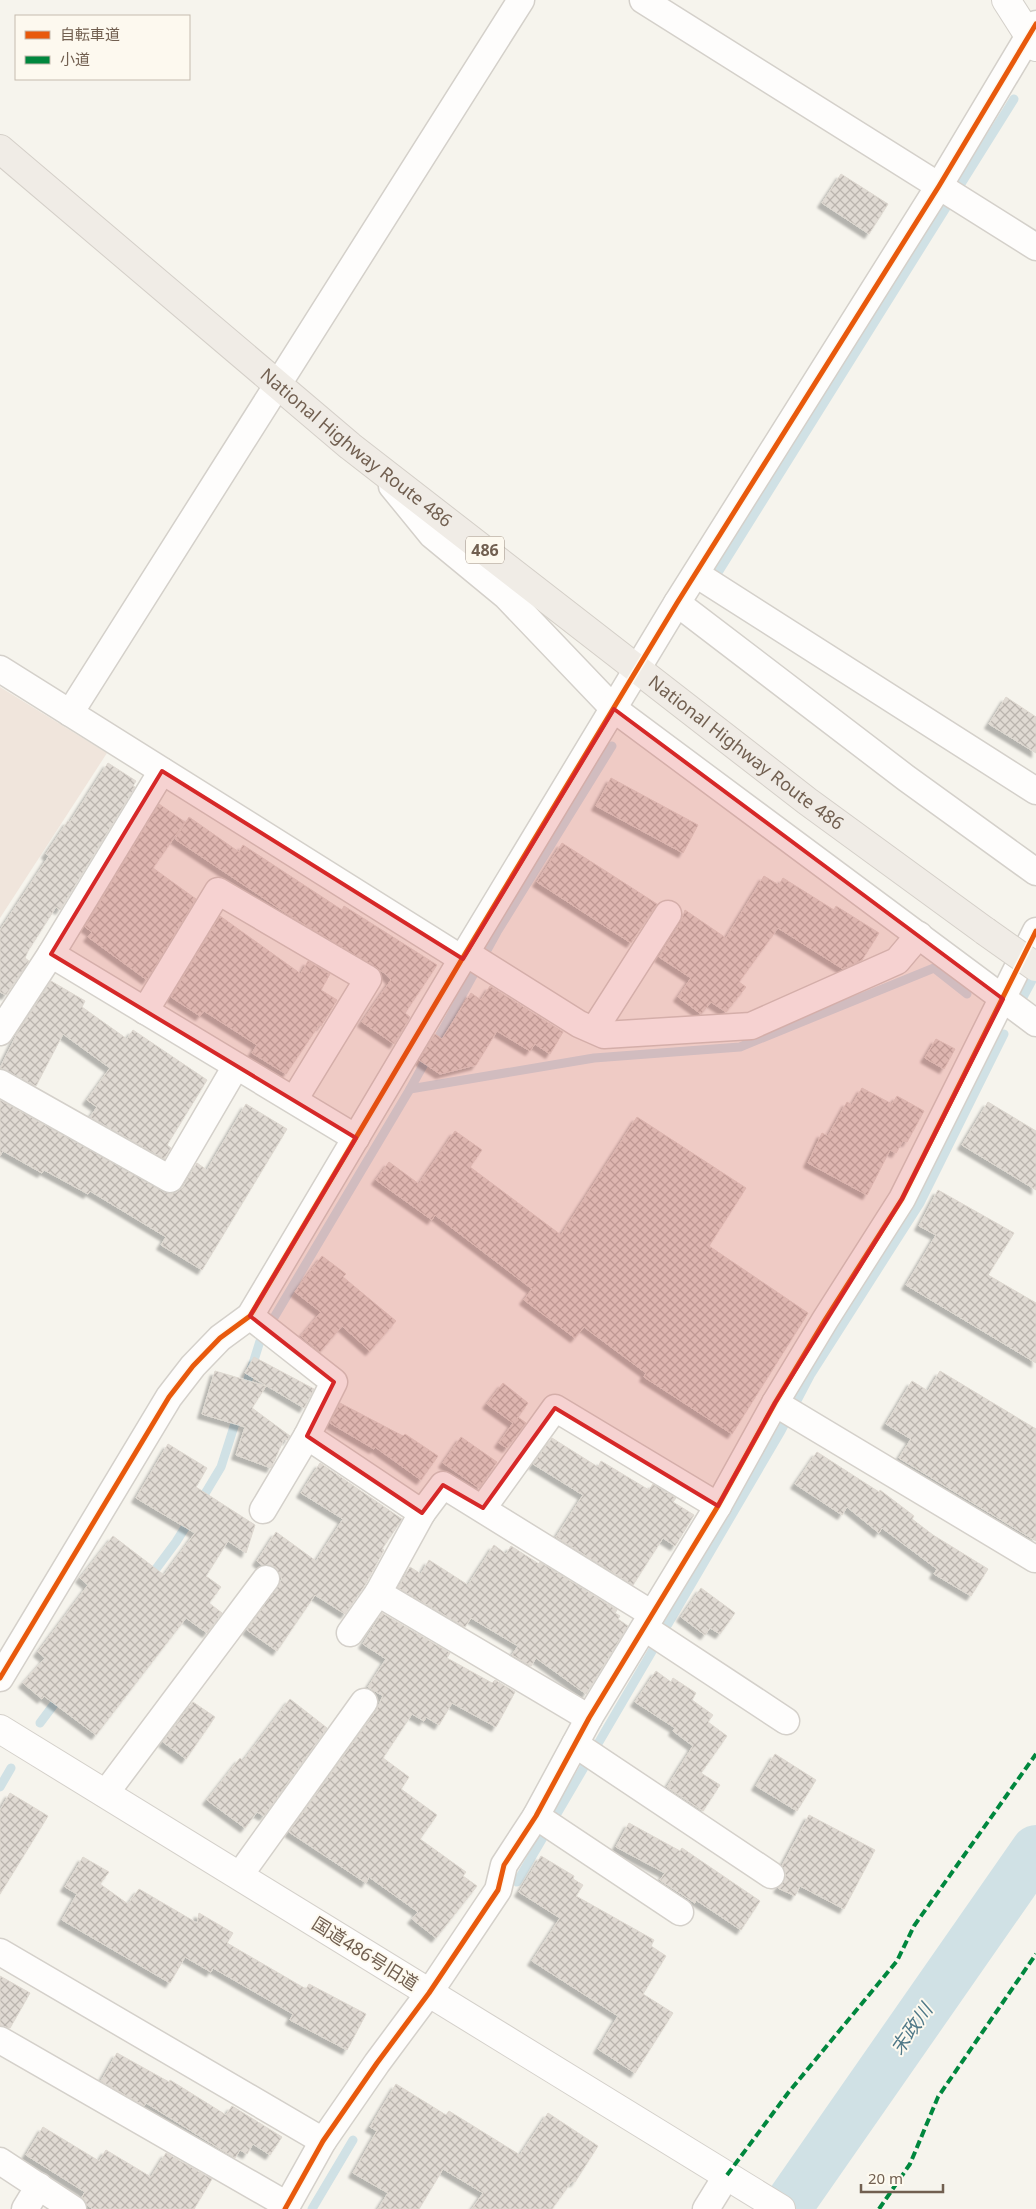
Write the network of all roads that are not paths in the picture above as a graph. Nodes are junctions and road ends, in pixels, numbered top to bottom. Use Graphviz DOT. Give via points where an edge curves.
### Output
graph roads {
  1 [pos="521,0"];
  2 [pos="643,0"];
  3 [pos="1006,0"];
  4 [pos="1034,35"];
  5 [pos="0,150"];
  6 [pos="949,192"];
  7 [pos="1036,247"];
  8 [pos="278,384"];
  9 [pos="373,464"];
  10 [pos="696,574"];
  11 [pos="677,603"];
  12 [pos="0,669"];
  13 [pos="638,669"];
  14 [pos="614,710"];
  15 [pos="70,713"];
  16 [pos="162,770"];
  17 [pos="1036,791"];
  18 [pos="1036,872"];
  19 [pos="668,914"];
  20 [pos="1036,931"];
  21 [pos="919,935"];
  22 [pos="51,954"];
  23 [pos="472,958"];
  24 [pos="1036,967"];
  25 [pos="1003,999"];
  26 [pos="145,1011"];
  27 [pos="1036,1024"];
  28 [pos="594,1030"];
  29 [pos="0,1032"];
  30 [pos="236,1066"];
  31 [pos="0,1083"];
  32 [pos="294,1100"];
  33 [pos="356,1138"];
  34 [pos="262,1324"];
  35 [pos="786,1409"];
  36 [pos="307,1436"];
  37 [pos="718,1506"];
  38 [pos="483,1508"];
  39 [pos="263,1510"];
  40 [pos="422,1513"];
  41 [pos="1035,1559"];
  42 [pos="266,1579"];
  43 [pos="378,1593"];
  44 [pos="654,1629"];
  45 [pos="350,1633"];
  46 [pos="0,1678"];
  47 [pos="364,1702"];
  48 [pos="589,1718"];
  49 [pos="786,1721"];
  50 [pos="0,1729"];
  51 [pos="586,1752"];
  52 [pos="105,1794"];
  53 [pos="545,1822"];
  54 [pos="771,1875"];
  55 [pos="239,1876"];
  56 [pos="680,1912"];
  57 [pos="0,1952"];
  58 [pos="429,1993"];
  59 [pos="0,2040"];
  60 [pos="323,2141"];
  61 [pos="0,2161"];
  62 [pos="727,2175"];
  63 [pos="39,2186"];
  64 [pos="286,2207"];
  65 [pos="25,2209"];
  66 [pos="73,2209"];
  67 [pos="706,2209"];
  68 [pos="782,2209"];
  1 -- 8 [label="street"];
  2 -- 6 [label="street"];
  3 -- 4 [label="street"];
  4 -- 6 [label="street"];
  5 -- 8 [label="highway, National Highway Route 486 / 486"];
  6 -- 7 [label="street"];
  6 -- 10 [label="street"];
  8 -- 9 [label="highway, National Highway Route 486 / 486"];
  8 -- 15 [label="street"];
  9 -- 13 [label="highway, National Highway Route 486 / 486"];
  9 -- 14 [label="street" via="432,534 506,596"];
  10 -- 11 [label="street"];
  10 -- 17 [label="street"];
  11 -- 13 [label="street"];
  11 -- 18 [label="street" via="906,778"];
  12 -- 15 [label="street"];
  13 -- 14 [label="street"];
  13 -- 24 [label="highway, National Highway Route 486 / 486, bridge" via="807,801"];
  14 -- 21 [label="street"];
  14 -- 23 [label="street"];
  15 -- 16 [label="street"];
  16 -- 22 [label="street"];
  16 -- 23 [label="street"];
  19 -- 28 [label="street"];
  20 -- 25 [label="street"];
  21 -- 25 [label="street"];
  21 -- 28 [label="street" via="897,961 751,1026 604,1035"];
  22 -- 26 [label="street"];
  22 -- 29 [label="street"];
  23 -- 28 [label="street"];
  23 -- 33 [label="street"];
  25 -- 27 [label="street"];
  25 -- 35 [label="street" via="902,1199"];
  26 -- 30 [label="street"];
  26 -- 32 [label="street" via="218,891 368,979"];
  30 -- 31 [label="street" via="170,1179"];
  30 -- 32 [label="street"];
  32 -- 33 [label="street"];
  33 -- 34 [label="street"];
  34 -- 36 [label="street" via="334,1382"];
  34 -- 46 [label="street" via="220,1338 169,1397"];
  35 -- 37 [label="street"];
  35 -- 41 [label="street"];
  36 -- 39 [label="street"];
  36 -- 40 [label="street"];
  37 -- 38 [label="street" via="555,1408"];
  37 -- 44 [label="street"];
  38 -- 40 [label="street" via="443,1485"];
  38 -- 44 [label="street"];
  40 -- 43 [label="street"];
  42 -- 52 [label="street"];
  43 -- 45 [label="street"];
  43 -- 48 [label="street"];
  44 -- 48 [label="street"];
  44 -- 49 [label="street"];
  47 -- 55 [label="street"];
  48 -- 51 [label="street"];
  50 -- 52 [label="street, 国道486号旧道"];
  51 -- 53 [label="street"];
  51 -- 54 [label="street"];
  52 -- 55 [label="street, 国道486号旧道"];
  53 -- 56 [label="street"];
  53 -- 58 [label="street" via="504,1865 498,1890"];
  55 -- 58 [label="street, 国道486号旧道"];
  57 -- 60 [label="street"];
  58 -- 60 [label="street"];
  58 -- 62 [label="street, 国道486号旧道"];
  59 -- 64 [label="street"];
  60 -- 64 [label="street"];
  61 -- 63 [label="street"];
  62 -- 67 [label="street"];
  62 -- 68 [label="street, 国道486号旧道"];
  63 -- 65 [label="street"];
  63 -- 66 [label="street"];
}
